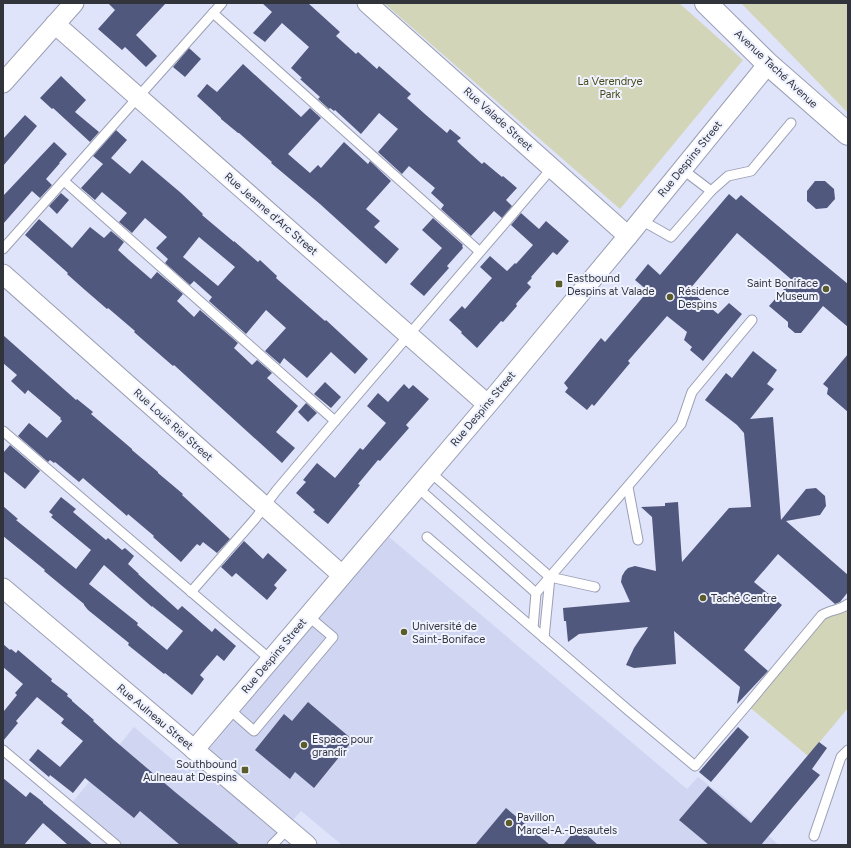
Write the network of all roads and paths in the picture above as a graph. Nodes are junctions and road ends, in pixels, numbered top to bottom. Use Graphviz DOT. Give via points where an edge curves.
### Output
graph roads {
  1 [pos="74,3"];
  2 [pos="222,3"];
  3 [pos="367,3"];
  4 [pos="706,3"];
  5 [pos="213,13"];
  6 [pos="55,24"];
  7 [pos="768,64"];
  8 [pos="4,81"];
  9 [pos="138,96"];
  10 [pos="791,123"];
  11 [pos="848,134"];
  12 [pos="552,168"];
  13 [pos="682,169"];
  14 [pos="64,181"];
  15 [pos="711,191"];
  16 [pos="641,220"];
  17 [pos="628,236"];
  18 [pos="3,249"];
  19 [pos="480,251"];
  20 [pos="3,274"];
  21 [pos="752,320"];
  22 [pos="408,335"];
  23 [pos="487,404"];
  24 [pos="335,421"];
  25 [pos="3,431"];
  26 [pos="430,472"];
  27 [pos="417,487"];
  28 [pos="628,487"];
  29 [pos="265,507"];
  30 [pos="426,537"];
  31 [pos="638,540"];
  32 [pos="342,575"];
  33 [pos="550,577"];
  34 [pos="595,587"];
  35 [pos="3,588"];
  36 [pos="191,592"];
  37 [pos="536,592"];
  38 [pos="848,604"];
  39 [pos="308,616"];
  40 [pos="533,628"];
  41 [pos="544,638"];
  42 [pos="271,660"];
  43 [pos="229,709"];
  44 [pos="3,750"];
  45 [pos="194,750"];
  46 [pos="848,750"];
  47 [pos="288,829"];
  48 [pos="814,836"];
  49 [pos="116,845"];
  50 [pos="272,845"];
  51 [pos="307,845"];
  1 -- 6 [label="street"];
  2 -- 5 [label="lane"];
  3 -- 12 [label="street, Rue Valade Street"];
  4 -- 7 [label="street, Avenue Taché Avenue"];
  5 -- 9 [label="lane"];
  5 -- 19 [label="lane"];
  6 -- 8 [label="street"];
  6 -- 9 [label="street, Rue Jeanne d'Arc Street"];
  7 -- 11 [label="street, Avenue Taché Avenue"];
  7 -- 13 [label="street, Rue Despins Street"];
  9 -- 14 [label="lane"];
  9 -- 22 [label="street, Rue Jeanne d'Arc Street"];
  10 -- 15 [label="lane" via="751,171 728,176"];
  12 -- 17 [label="street, Rue Valade Street"];
  12 -- 19 [label="lane"];
  13 -- 15 [label="lane"];
  13 -- 16 [label="street, Rue Despins Street"];
  14 -- 18 [label="lane"];
  14 -- 24 [label="lane"];
  15 -- 16 [label="lane" via="672,236"];
  16 -- 17 [label="street, Rue Despins Street"];
  17 -- 23 [label="street, Rue Despins Street"];
  19 -- 22 [label="lane"];
  20 -- 29 [label="street, Rue Louis Riel Street"];
  21 -- 28 [label="lane" via="692,392 681,424"];
  22 -- 23 [label="street, Rue Jeanne d'Arc Street"];
  22 -- 24 [label="lane"];
  23 -- 26 [label="street, Rue Despins Street"];
  24 -- 29 [label="lane"];
  25 -- 36 [label="lane"];
  26 -- 27 [label="street, Rue Despins Street"];
  26 -- 33 [label="lane"];
  27 -- 32 [label="street, Rue Despins Street"];
  27 -- 37 [label="lane"];
  28 -- 31 [label="lane"];
  28 -- 33 [label="lane"];
  29 -- 32 [label="street, Rue Louis Riel Street"];
  29 -- 36 [label="lane"];
  30 -- 40 [label="lane"];
  32 -- 39 [label="street, Rue Despins Street"];
  33 -- 34 [label="lane"];
  33 -- 37 [label="lane"];
  33 -- 41 [label="lane"];
  35 -- 45 [label="street, Rue Aulneau Street"];
  36 -- 42 [label="lane"];
  37 -- 40 [label="lane"];
  38 -- 41 [label="lane" via="822,615 695,766"];
  39 -- 42 [label="street, Rue Despins Street"];
  39 -- 43 [label="lane" via="333,637 294,684 254,730"];
  40 -- 41 [label="lane"];
  42 -- 43 [label="street, Rue Despins Street"];
  43 -- 45 [label="street, Rue Despins Street"];
  44 -- 49 [label="lane"];
  45 -- 47 [label="street, Rue Aulneau Street"];
  46 -- 48 [label="lane" via="841,758"];
  47 -- 50 [label="lane"];
  47 -- 51 [label="street, Rue Aulneau Street"];
}
